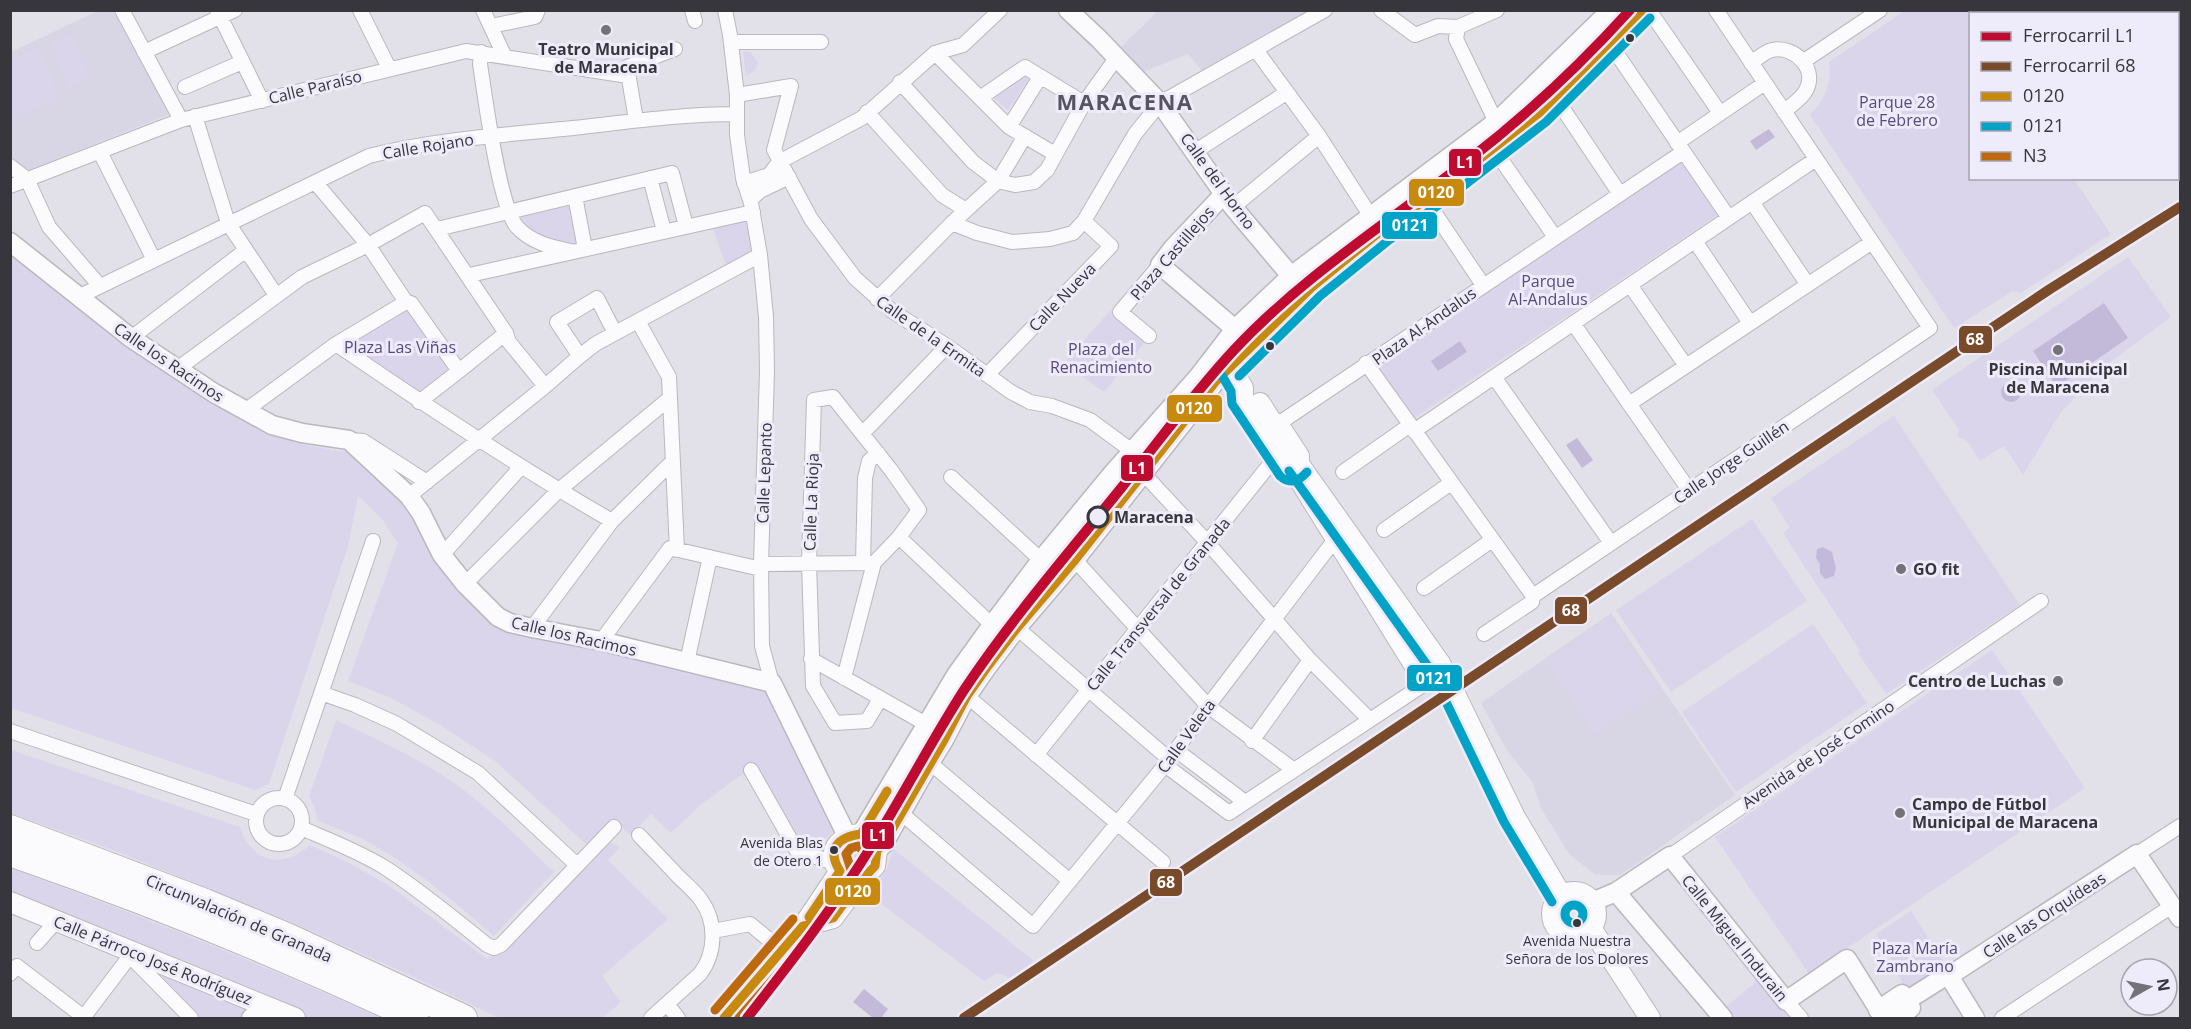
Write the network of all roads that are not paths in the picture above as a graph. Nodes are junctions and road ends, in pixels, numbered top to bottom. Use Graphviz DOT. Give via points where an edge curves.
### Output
graph roads {
  1 [pos="122,10"];
  2 [pos="235,10"];
  3 [pos="360,10"];
  4 [pos="483,10"];
  5 [pos="538,10"];
  6 [pos="725,10"];
  7 [pos="1000,10"];
  8 [pos="1068,10"];
  9 [pos="1325,10"];
  10 [pos="1381,10"];
  11 [pos="1497,10"];
  12 [pos="1611,10"];
  13 [pos="1642,10"];
  14 [pos="1649,10"];
  15 [pos="1716,10"];
  16 [pos="1880,10"];
  17 [pos="218,14"];
  18 [pos="491,26"];
  19 [pos="1458,27"];
  20 [pos="731,42"];
  21 [pos="821,42"];
  22 [pos="1610,44"];
  23 [pos="675,49"];
  24 [pos="1256,50"];
  25 [pos="144,52"];
  26 [pos="481,52"];
  27 [pos="935,53"];
  28 [pos="505,57"];
  29 [pos="1117,57"];
  30 [pos="242,62"];
  31 [pos="1804,62"];
  32 [pos="1751,63"];
  33 [pos="389,68"];
  34 [pos="628,76"];
  35 [pos="1040,77"];
  36 [pos="900,82"];
  37 [pos="1765,83"];
  38 [pos="185,87"];
  39 [pos="1286,93"];
  40 [pos="737,95"];
  41 [pos="1555,97"];
  42 [pos="980,98"];
  43 [pos="261,101"];
  44 [pos="1084,103"];
  45 [pos="1160,103"];
  46 [pos="1784,111"];
  47 [pos="867,112"];
  48 [pos="1720,113"];
  49 [pos="737,114"];
  50 [pos="195,116"];
  51 [pos="181,120"];
  52 [pos="636,120"];
  53 [pos="1496,122"];
  54 [pos="1018,132"];
  55 [pos="492,136"];
  56 [pos="1319,136"];
  57 [pos="1680,147"];
  58 [pos="1493,148"];
  59 [pos="1196,151"];
  60 [pos="100,152"];
  61 [pos="1055,154"];
  62 [pos="1816,159"];
  63 [pos="779,162"];
  64 [pos="10,166"];
  65 [pos="789,177"];
  66 [pos="651,178"];
  67 [pos="27,179"];
  68 [pos="998,181"];
  69 [pos="315,182"];
  70 [pos="744,183"];
  71 [pos="10,186"];
  72 [pos="1620,194"];
  73 [pos="575,196"];
  74 [pos="1229,200"];
  75 [pos="1426,200"];
  76 [pos="1752,202"];
  77 [pos="752,206"];
  78 [pos="966,210"];
  79 [pos="508,212"];
  80 [pos="1370,215"];
  81 [pos="1729,218"];
  82 [pos="1084,221"];
  83 [pos="228,223"];
  84 [pos="952,223"];
  85 [pos="686,226"];
  86 [pos="437,229"];
  87 [pos="664,231"];
  88 [pos="1555,237"];
  89 [pos="1695,241"];
  90 [pos="10,242"];
  91 [pos="1872,242"];
  92 [pos="368,245"];
  93 [pos="246,250"];
  94 [pos="580,250"];
  95 [pos="760,255"];
  96 [pos="154,260"];
  97 [pos="1160,265"];
  98 [pos="1291,276"];
  99 [pos="469,278"];
  100 [pos="1483,285"];
  101 [pos="1630,285"];
  102 [pos="1808,285"];
  103 [pos="100,286"];
  104 [pos="276,295"];
  105 [pos="78,297"];
  106 [pos="877,299"];
  107 [pos="406,302"];
  108 [pos="1298,302"];
  109 [pos="638,321"];
  110 [pos="1573,323"];
  111 [pos="1750,324"];
  112 [pos="1235,329"];
  113 [pos="506,333"];
  114 [pos="615,333"];
  115 [pos="1149,336"];
  116 [pos="131,338"];
  117 [pos="336,344"];
  118 [pos="947,346"];
  119 [pos="1216,353"];
  120 [pos="579,355"];
  121 [pos="1366,363"];
  122 [pos="1686,366"];
  123 [pos="1231,368"];
  124 [pos="176,370"];
  125 [pos="459,371"];
  126 [pos="987,375"];
  127 [pos="1494,377"];
  128 [pos="545,386"];
  129 [pos="670,398"];
  130 [pos="419,402"];
  131 [pos="1629,404"];
  132 [pos="245,411"];
  133 [pos="1272,426"];
  134 [pos="1412,428"];
  135 [pos="862,433"];
  136 [pos="478,438"];
  137 [pos="349,440"];
  138 [pos="1132,451"];
  139 [pos="878,453"];
  140 [pos="673,461"];
  141 [pos="1289,462"];
  142 [pos="521,468"];
  143 [pos="1343,472"];
  144 [pos="1143,473"];
  145 [pos="951,477"];
  146 [pos="427,482"];
  147 [pos="1451,483"];
  148 [pos="559,490"];
  149 [pos="1689,490"];
  150 [pos="409,496"];
  151 [pos="612,521"];
  152 [pos="1384,530"];
  153 [pos="899,537"];
  154 [pos="1492,540"];
  155 [pos="373,541"];
  156 [pos="1208,542"];
  157 [pos="1333,542"];
  158 [pos="1611,543"];
  159 [pos="677,550"];
  160 [pos="442,555"];
  161 [pos="710,557"];
  162 [pos="1041,560"];
  163 [pos="1075,560"];
  164 [pos="809,563"];
  165 [pos="868,563"];
  166 [pos="761,567"];
  167 [pos="465,584"];
  168 [pos="1424,588"];
  169 [pos="1533,596"];
  170 [pos="2041,601"];
  171 [pos="1274,619"];
  172 [pos="992,625"];
  173 [pos="532,628"];
  174 [pos="1017,628"];
  175 [pos="1138,630"];
  176 [pos="1484,634"];
  177 [pos="601,641"];
  178 [pos="811,659"];
  179 [pos="1310,660"];
  180 [pos="687,662"];
  181 [pos="844,678"];
  182 [pos="772,683"];
  183 [pos="1090,690"];
  184 [pos="321,693"];
  185 [pos="967,696"];
  186 [pos="880,699"];
  187 [pos="1208,706"];
  188 [pos="1370,720"];
  189 [pos="926,724"];
  190 [pos="10,731"];
  191 [pos="1252,741"];
  192 [pos="1036,755"];
  193 [pos="1170,758"];
  194 [pos="930,763"];
  195 [pos="752,770"];
  196 [pos="1294,770"];
  197 [pos="285,799"];
  198 [pos="1245,802"];
  199 [pos="901,813"];
  200 [pos="256,814"];
  201 [pos="1118,824"];
  202 [pos="2181,825"];
  203 [pos="614,827"];
  204 [pos="10,828"];
  205 [pos="301,828"];
  206 [pos="854,835"];
  207 [pos="639,836"];
  208 [pos="877,850"];
  209 [pos="10,853"];
  210 [pos="2137,854"];
  211 [pos="1670,856"];
  212 [pos="1163,862"];
  213 [pos="577,865"];
  214 [pos="837,867"];
  215 [pos="866,875"];
  216 [pos="1070,881"];
  217 [pos="1616,892"];
  218 [pos="1563,896"];
  219 [pos="10,902"];
  220 [pos="1592,902"];
  221 [pos="2176,906"];
  222 [pos="54,919"];
  223 [pos="803,926"];
  224 [pos="713,931"];
  225 [pos="1586,932"];
  226 [pos="37,943"];
  227 [pos="784,949"];
  228 [pos="131,954"];
  229 [pos="14,970"];
  230 [pos="1949,976"];
  231 [pos="1786,1001"];
  232 [pos="1906,1001"];
  233 [pos="667,1004"];
  234 [pos="258,1012"];
  235 [pos="1881,1014"];
  236 [pos="84,1018"];
  237 [pos="191,1018"];
  238 [pos="295,1018"];
  239 [pos="415,1018"];
  240 [pos="464,1018"];
  241 [pos="651,1018"];
  242 [pos="678,1018"];
  243 [pos="724,1018"];
  244 [pos="1635,1018"];
  245 [pos="1650,1018"];
  246 [pos="1723,1018"];
  247 [pos="1801,1018"];
  248 [pos="1895,1018"];
  249 [pos="1975,1018"];
  250 [pos="2002,1018"];
  1 -- 25 [label="street"];
  2 -- 17 [label="street"];
  3 -- 33 [label="street"];
  4 -- 18 [label="street"];
  5 -- 18 [label="street" via="535,17"];
  6 -- 20 [label="street, Calle Lepanto"];
  7 -- 27 [label="street" via="963,45"];
  8 -- 29 [label="street, Calle del Horno"];
  9 -- 24 [label="street"];
  10 -- 19 [label="street" via="1415,34 1438,26"];
  11 -- 19 [label="street"];
  12 -- 53 [label="street"];
  13 -- 22 [label="street"];
  14 -- 48 [label="street"];
  15 -- 32 [label="street"];
  16 -- 31 [label="street"];
  17 -- 25 [label="street"];
  17 -- 30 [label="street"];
  18 -- 28 [label="street"];
  19 -- 53 [label="street" via="1456,39"];
  20 -- 21 [label="street"];
  20 -- 40 [label="street, Calle Lepanto"];
  22 -- 41 [label="street"];
  22 -- 57 [label="street"];
  23 -- 34 [label="street" via="627,67"];
  24 -- 39 [label="street"];
  24 -- 45 [label="street"];
  25 -- 51 [label="street"];
  26 -- 28 [label="street, Calle Paraíso"];
  26 -- 33 [label="street, Calle Paraíso" via="466,51"];
  26 -- 55 [label="street"];
  27 -- 36 [label="street"];
  27 -- 42 [label="street"];
  28 -- 34 [label="street, Calle Paraíso"];
  29 -- 44 [label="street"];
  29 -- 45 [label="street, Calle del Horno"];
  30 -- 38 [label="street"];
  30 -- 43 [label="street"];
  31 -- 32 [label="street" via="1794,53 1781,50 1770,51"];
  31 -- 46 [label="street" via="1809,85"];
  32 -- 37 [label="street"];
  33 -- 43 [label="street, Calle Paraíso"];
  34 -- 52 [label="street"];
  35 -- 42 [label="street" via="1025,67"];
  35 -- 44 [label="street"];
  35 -- 54 [label="street"];
  36 -- 47 [label="street"];
  36 -- 68 [label="street" via="974,162"];
  37 -- 46 [label="street"];
  37 -- 48 [label="street, Plaza Al-Andalus"];
  39 -- 56 [label="street"];
  39 -- 59 [label="street"];
  40 -- 49 [label="street, Calle Lepanto"];
  40 -- 63 [label="street" via="791,86 774,150"];
  41 -- 58 [label="street"];
  41 -- 72 [label="street"];
  42 -- 54 [label="street"];
  43 -- 50 [label="street, Calle Paraíso"];
  44 -- 61 [label="street"];
  45 -- 59 [label="street, Calle del Horno"];
  45 -- 82 [label="street" via="1136,134"];
  46 -- 62 [label="street"];
  47 -- 63 [label="street"];
  47 -- 78 [label="street" via="942,195"];
  48 -- 57 [label="street, Plaza Al-Andalus"];
  49 -- 52 [label="street, Calle Rojano"];
  49 -- 70 [label="street, Calle Lepanto"];
  50 -- 51 [label="street, Calle Paraíso"];
  50 -- 83 [label="street"];
  51 -- 60 [label="street, Calle Paraíso"];
  52 -- 55 [label="street, Calle Rojano"];
  53 -- 80 [label="street"];
  54 -- 61 [label="street"];
  54 -- 68 [label="street"];
  55 -- 69 [label="street, Calle Rojano" via="369,156"];
  55 -- 79 [label="street"];
  56 -- 74 [label="street"];
  56 -- 80 [label="street"];
  57 -- 72 [label="street, Plaza Al-Andalus"];
  57 -- 81 [label="street"];
  58 -- 75 [label="street"];
  58 -- 88 [label="street"];
  59 -- 74 [label="street, Calle del Horno"];
  60 -- 67 [label="street, Calle Paraíso"];
  60 -- 96 [label="street"];
  61 -- 68 [label="street" via="1047,170 1034,182 1015,185"];
  62 -- 76 [label="street"];
  62 -- 91 [label="street"];
  63 -- 65 [label="street, Calle de la Ermita"];
  63 -- 70 [label="street" via="769,175"];
  64 -- 67 [label="street"];
  65 -- 77 [label="street" via="760,191"];
  65 -- 106 [label="street, Calle de la Ermita" via="811,219 855,278"];
  66 -- 73 [label="street"];
  66 -- 85 [label="street" via="672,173"];
  66 -- 87 [label="street"];
  67 -- 71 [label="street, Calle Paraíso"];
  67 -- 103 [label="street" via="49,227"];
  68 -- 78 [label="street"];
  69 -- 83 [label="street, Calle Rojano"];
  69 -- 92 [label="street"];
  70 -- 77 [label="street, Calle Lepanto"];
  72 -- 88 [label="street, Plaza Al-Andalus"];
  73 -- 79 [label="street"];
  73 -- 94 [label="street"];
  74 -- 97 [label="street, Plaza Castillejos" via="1173,248"];
  74 -- 98 [label="street, Calle del Horno"];
  75 -- 100 [label="street"];
  75 -- 108 [label="street" via="1382,230"];
  76 -- 81 [label="street"];
  76 -- 102 [label="street"];
  77 -- 85 [label="street"];
  77 -- 95 [label="street, Calle Lepanto"];
  78 -- 84 [label="street"];
  79 -- 86 [label="street"];
  79 -- 94 [label="street" via="517,226 536,241"];
  80 -- 98 [label="street"];
  81 -- 89 [label="street"];
  82 -- 84 [label="street" via="1073,233 1012,242"];
  82 -- 126 [label="street, Calle Nueva" via="1111,246"];
  83 -- 93 [label="street"];
  83 -- 96 [label="street, Calle Rojano"];
  84 -- 106 [label="street"];
  85 -- 87 [label="street"];
  86 -- 92 [label="street" via="425,213"];
  86 -- 99 [label="street"];
  87 -- 94 [label="street"];
  88 -- 100 [label="street, Plaza Al-Andalus"];
  89 -- 101 [label="street"];
  89 -- 111 [label="street"];
  90 -- 105 [label="street, Calle los Racimos"];
  91 -- 102 [label="street"];
  91 -- 149 [label="street, Calle Jorge Guillén" via="1930,328"];
  92 -- 104 [label="street" via="321,266"];
  92 -- 107 [label="street"];
  93 -- 104 [label="street"];
  93 -- 116 [label="street"];
  94 -- 99 [label="street"];
  95 -- 109 [label="street"];
  95 -- 166 [label="street, Calle Lepanto" via="767,370"];
  96 -- 103 [label="street, Calle Rojano"];
  97 -- 112 [label="street"];
  97 -- 115 [label="street, Plaza Castillejos" via="1120,312"];
  98 -- 108 [label="street" via="1298,288"];
  98 -- 112 [label="street"];
  99 -- 113 [label="street"];
  100 -- 121 [label="street, Plaza Al-Andalus"];
  101 -- 110 [label="street"];
  101 -- 122 [label="street"];
  102 -- 111 [label="street"];
  103 -- 105 [label="street, Calle Rojano"];
  104 -- 124 [label="street"];
  105 -- 116 [label="street, Calle los Racimos"];
  106 -- 118 [label="street, Calle de la Ermita"];
  107 -- 117 [label="street"];
  107 -- 125 [label="street" via="411,303"];
  108 -- 123 [label="street"];
  109 -- 114 [label="street"];
  109 -- 129 [label="street" via="669,376"];
  110 -- 127 [label="street"];
  110 -- 131 [label="street"];
  111 -- 122 [label="street"];
  112 -- 119 [label="street"];
  112 -- 123 [label="street"];
  113 -- 125 [label="street"];
  113 -- 128 [label="street"];
  114 -- 120 [label="street"];
  114 -- 120 [label="street" via="597,298 557,322"];
  116 -- 124 [label="street, Calle los Racimos"];
  117 -- 130 [label="street"];
  117 -- 132 [label="street"];
  118 -- 126 [label="street, Calle de la Ermita"];
  118 -- 135 [label="street"];
  119 -- 123 [label="street"];
  119 -- 138 [label="street"];
  120 -- 128 [label="street"];
  121 -- 133 [label="street"];
  121 -- 134 [label="street, Plaza Al-Andalus"];
  122 -- 131 [label="street"];
  123 -- 133 [label="main road" via="1243,388 1252,391"];
  123 -- 144 [label="street" via="1216,381"];
  124 -- 132 [label="street, Calle los Racimos"];
  125 -- 130 [label="street"];
  126 -- 138 [label="street, Calle de la Ermita" via="1030,402 1090,420"];
  127 -- 134 [label="street"];
  127 -- 158 [label="street"];
  128 -- 136 [label="street"];
  129 -- 140 [label="street"];
  129 -- 148 [label="street"];
  130 -- 136 [label="street"];
  131 -- 149 [label="street"];
  132 -- 137 [label="street, Calle los Racimos" via="302,433"];
  133 -- 141 [label="main road" via="1299,456"];
  134 -- 143 [label="street"];
  134 -- 147 [label="street, Plaza Al-Andalus"];
  135 -- 139 [label="street"];
  135 -- 164 [label="street, Calle La Rioja" via="833,397 814,400"];
  136 -- 142 [label="street"];
  136 -- 146 [label="street"];
  137 -- 146 [label="street, Calle los Racimos" via="363,441"];
  137 -- 150 [label="street, Calle los Racimos"];
  138 -- 162 [label="street"];
  139 -- 153 [label="street" via="919,510"];
  139 -- 165 [label="street" via="869,462 865,478"];
  140 -- 151 [label="street"];
  140 -- 159 [label="street"];
  141 -- 156 [label="street, Calle Transversal de Granada"];
  141 -- 157 [label="street"];
  141 -- 218 [label="main road" via="1440,663 1515,817"];
  142 -- 148 [label="street"];
  142 -- 160 [label="street"];
  144 -- 156 [label="street"];
  144 -- 163 [label="street"];
  145 -- 162 [label="street"];
  146 -- 150 [label="street"];
  147 -- 152 [label="street"];
  147 -- 154 [label="street, Plaza Al-Andalus"];
  148 -- 151 [label="street"];
  148 -- 167 [label="street"];
  149 -- 158 [label="street, Calle Jorge Guillén"];
  150 -- 160 [label="street, Calle los Racimos"];
  151 -- 173 [label="street"];
  153 -- 165 [label="street"];
  153 -- 172 [label="street"];
  154 -- 168 [label="street"];
  154 -- 169 [label="street, Plaza Al-Andalus"];
  155 -- 184 [label="street"];
  156 -- 171 [label="street"];
  156 -- 175 [label="street, Calle Transversal de Granada"];
  157 -- 171 [label="street, Calle Veleta"];
  157 -- 188 [label="street" via="1423,685"];
  158 -- 169 [label="street, Calle Jorge Guillén"];
  159 -- 161 [label="street"];
  159 -- 177 [label="street" via="670,548"];
  160 -- 167 [label="street, Calle los Racimos"];
  161 -- 166 [label="street"];
  161 -- 180 [label="street"];
  162 -- 172 [label="street"];
  163 -- 174 [label="street"];
  163 -- 175 [label="street"];
  164 -- 165 [label="street"];
  164 -- 166 [label="street"];
  164 -- 178 [label="street, Calle La Rioja"];
  165 -- 181 [label="street"];
  166 -- 182 [label="street, Calle Lepanto" via="762,646"];
  167 -- 173 [label="street, Calle los Racimos" via="498,617"];
  169 -- 176 [label="street, Calle Jorge Guillén" via="1532,602"];
  170 -- 211 [label="street, Avenida de José Comino"];
  171 -- 179 [label="street"];
  171 -- 187 [label="street, Calle Veleta"];
  172 -- 189 [label="street"];
  173 -- 177 [label="street, Calle los Racimos"];
  174 -- 183 [label="street"];
  174 -- 185 [label="street"];
  175 -- 183 [label="street, Calle Transversal de Granada"];
  175 -- 187 [label="street"];
  177 -- 180 [label="street, Calle los Racimos"];
  178 -- 181 [label="street"];
  178 -- 186 [label="street, Calle La Rioja" via="813,686 835,723 867,721"];
  179 -- 188 [label="street"];
  179 -- 191 [label="street"];
  180 -- 182 [label="street, Calle los Racimos"];
  181 -- 186 [label="street"];
  182 -- 206 [label="street, Calle Lepanto"];
  183 -- 192 [label="street, Calle Transversal de Granada"];
  183 -- 193 [label="street"];
  184 -- 197 [label="street"];
  184 -- 213 [label="street" via="398,724 478,773"];
  185 -- 192 [label="street"];
  185 -- 194 [label="street"];
  186 -- 189 [label="street"];
  187 -- 191 [label="street"];
  187 -- 193 [label="street, Calle Veleta"];
  188 -- 196 [label="street"];
  189 -- 206 [label="street"];
  190 -- 200 [label="street"];
  191 -- 196 [label="street"];
  192 -- 201 [label="street"];
  193 -- 198 [label="street"];
  193 -- 198 [label="street" via="1229,813"];
  193 -- 201 [label="street, Calle Veleta"];
  194 -- 199 [label="street"];
  194 -- 216 [label="street"];
  195 -- 214 [label="street" via="796,851"];
  196 -- 198 [label="street"];
  197 -- 200 [label="street" via="265,802"];
  197 -- 205 [label="street" via="297,807"];
  199 -- 208 [label="street"];
  199 -- 216 [label="street, Calle Veleta" via="1033,926"];
  200 -- 205 [label="street" via="256,828 271,843 279,845 292,840"];
  201 -- 212 [label="street"];
  201 -- 216 [label="street, Calle Veleta"];
  202 -- 210 [label="street, Calle las Orquídeas"];
  203 -- 213 [label="street"];
  204 -- 240 [label="highway, Circunvalación de Granada" via="289,937"];
  205 -- 213 [label="street" via="382,866 494,948"];
  206 -- 208 [label="main road" via="874,843"];
  206 -- 214 [label="main road" via="837,844"];
  207 -- 224 [label="street" via="701,900"];
  208 -- 215 [label="main road" via="875,866"];
  209 -- 239 [label="highway, Circunvalación de Granada" via="199,925"];
  210 -- 221 [label="street"];
  210 -- 230 [label="street, Calle las Orquídeas"];
  211 -- 217 [label="street, Avenida de José Comino"];
  211 -- 231 [label="street, Calle Miguel Indurain"];
  214 -- 215 [label="main road" via="852,878"];
  214 -- 223 [label="main road"];
  215 -- 223 [label="main road" via="833,918"];
  217 -- 220 [label="street, Avenida de José Comino"];
  217 -- 246 [label="street"];
  218 -- 220 [label="main road" via="1582,894"];
  218 -- 225 [label="main road" via="1552,910 1557,928 1567,935"];
  219 -- 222 [label="main road, Calle Párroco José Rodríguez"];
  220 -- 225 [label="main road" via="1596,915"];
  221 -- 250 [label="street"];
  222 -- 226 [label="street"];
  222 -- 228 [label="main road, Calle Párroco José Rodríguez"];
  223 -- 227 [label="main road"];
  224 -- 227 [label="street" via="750,924"];
  224 -- 233 [label="street" via="711,956 700,974"];
  225 -- 244 [label="main road"];
  225 -- 245 [label="main road"];
  227 -- 243 [label="main road"];
  228 -- 234 [label="main road, Calle Párroco José Rodríguez"];
  228 -- 236 [label="street"];
  228 -- 237 [label="street, Calle Párroco José Rodríguez"];
  229 -- 236 [label="street"];
  230 -- 232 [label="street, Calle las Orquídeas"];
  230 -- 249 [label="street"];
  231 -- 235 [label="street" via="1847,959"];
  231 -- 247 [label="street, Calle Miguel Indurain"];
  232 -- 235 [label="street, Calle las Orquídeas" via="1902,994"];
  232 -- 248 [label="street, Calle las Orquídeas" via="1911,1008"];
  233 -- 241 [label="street"];
  233 -- 242 [label="street"];
  234 -- 238 [label="main road, Calle Párroco José Rodríguez"];
}
